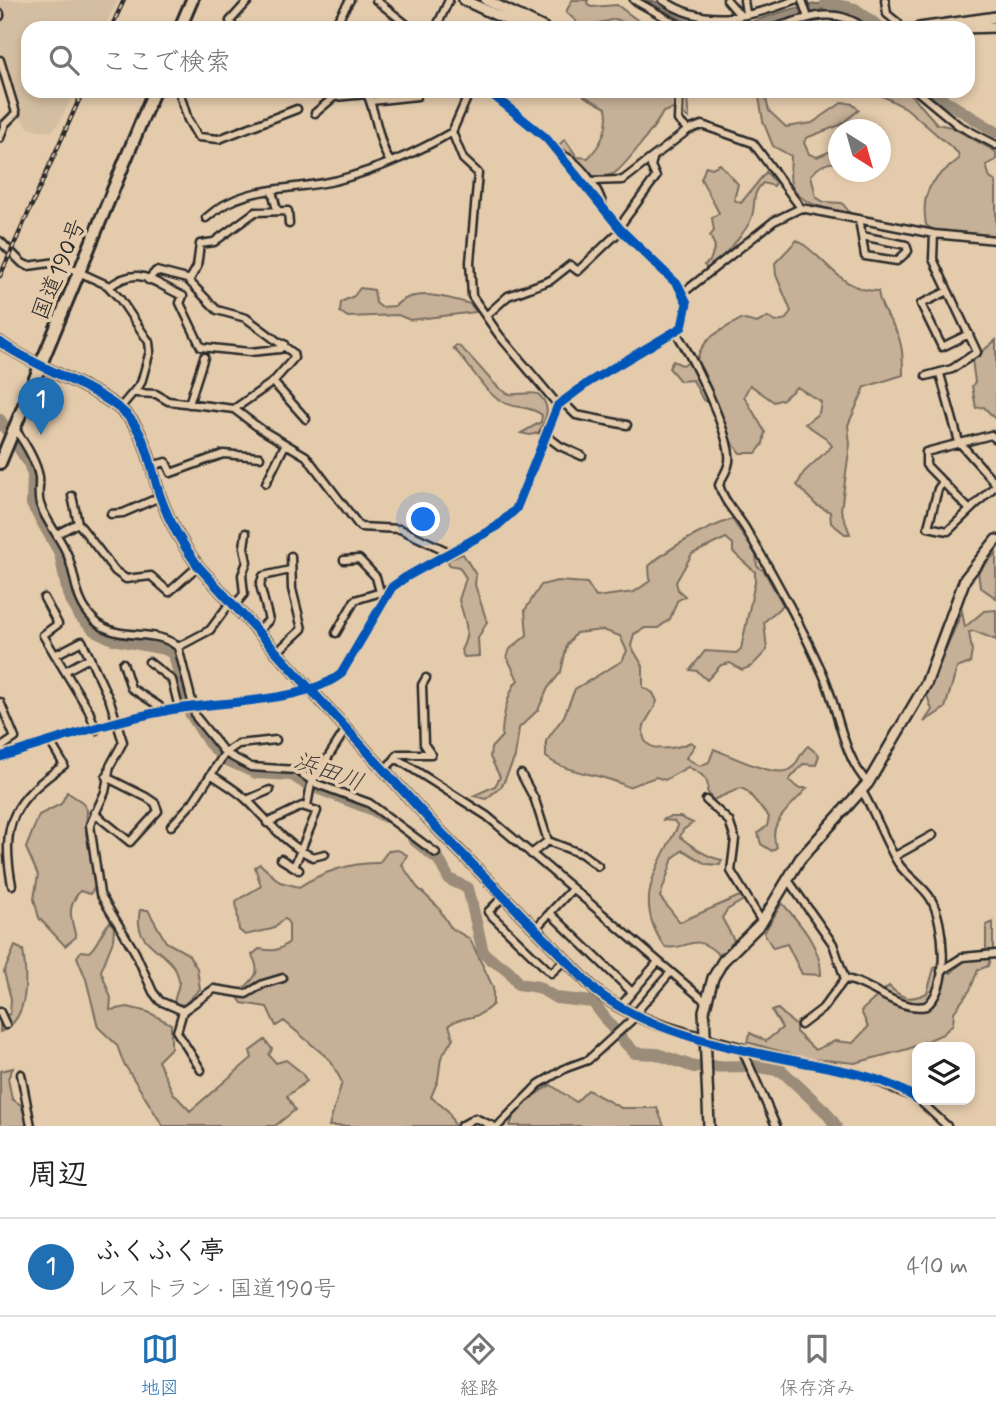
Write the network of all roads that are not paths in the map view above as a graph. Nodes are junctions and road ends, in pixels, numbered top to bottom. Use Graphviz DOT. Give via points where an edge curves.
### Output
graph roads {
  1 [pos="192,0"];
  2 [pos="250,0"];
  3 [pos="350,0"];
  4 [pos="376,0"];
  5 [pos="449,0"];
  6 [pos="464,0"];
  7 [pos="486,0"];
  8 [pos="634,0"];
  9 [pos="727,0"];
  10 [pos="744,0"];
  11 [pos="795,0"];
  12 [pos="802,0"];
  13 [pos="885,0"];
  14 [pos="667,1"];
  15 [pos="743,14"];
  16 [pos="808,17"];
  17 [pos="996,17"];
  18 [pos="183,21"];
  19 [pos="230,21"];
  20 [pos="337,21"];
  21 [pos="402,21"];
  22 [pos="439,21"];
  23 [pos="509,21"];
  24 [pos="530,21"];
  25 [pos="672,21"];
  26 [pos="796,21"];
  27 [pos="849,21"];
  28 [pos="896,21"];
  29 [pos="968,21"];
  30 [pos="996,27"];
  31 [pos="975,28"];
  32 [pos="0,60"];
  33 [pos="151,98"];
  34 [pos="181,98"];
  35 [pos="333,98"];
  36 [pos="369,98"];
  37 [pos="399,98"];
  38 [pos="467,98"];
  39 [pos="497,98"];
  40 [pos="679,98"];
  41 [pos="925,98"];
  42 [pos="371,101"];
  43 [pos="296,109"];
  44 [pos="315,113"];
  45 [pos="688,130"];
  46 [pos="452,132"];
  47 [pos="0,138"];
  48 [pos="996,145"];
  49 [pos="559,154"];
  50 [pos="653,157"];
  51 [pos="391,162"];
  52 [pos="589,181"];
  53 [pos="272,191"];
  54 [pos="801,208"];
  55 [pos="603,209"];
  56 [pos="277,211"];
  57 [pos="206,218"];
  58 [pos="859,219"];
  59 [pos="289,224"];
  60 [pos="620,229"];
  61 [pos="934,234"];
  62 [pos="862,236"];
  63 [pos="996,240"];
  64 [pos="0,241"];
  65 [pos="80,271"];
  66 [pos="148,280"];
  67 [pos="189,281"];
  68 [pos="109,287"];
  69 [pos="948,291"];
  70 [pos="683,293"];
  71 [pos="487,315"];
  72 [pos="676,332"];
  73 [pos="968,334"];
  74 [pos="0,342"];
  75 [pos="284,344"];
  76 [pos="204,357"];
  77 [pos="41,367"];
  78 [pos="940,374"];
  79 [pos="926,376"];
  80 [pos="273,382"];
  81 [pos="136,393"];
  82 [pos="560,403"];
  83 [pos="189,404"];
  84 [pos="120,408"];
  85 [pos="234,408"];
  86 [pos="306,419"];
  87 [pos="626,425"];
  88 [pos="15,430"];
  89 [pos="544,434"];
  90 [pos="996,439"];
  91 [pos="959,442"];
  92 [pos="285,445"];
  93 [pos="582,456"];
  94 [pos="260,457"];
  95 [pos="0,463"];
  96 [pos="150,466"];
  97 [pos="943,482"];
  98 [pos="266,483"];
  99 [pos="996,484"];
  100 [pos="72,496"];
  101 [pos="160,497"];
  102 [pos="971,510"];
  103 [pos="111,514"];
  104 [pos="78,523"];
  105 [pos="246,533"];
  106 [pos="57,534"];
  107 [pos="996,540"];
  108 [pos="452,553"];
  109 [pos="291,556"];
  110 [pos="344,560"];
  111 [pos="198,566"];
  112 [pos="290,570"];
  113 [pos="391,589"];
  114 [pos="380,592"];
  115 [pos="44,598"];
  116 [pos="232,604"];
  117 [pos="257,632"];
  118 [pos="337,633"];
  119 [pos="178,648"];
  120 [pos="276,653"];
  121 [pos="55,654"];
  122 [pos="89,658"];
  123 [pos="149,662"];
  124 [pos="122,663"];
  125 [pos="65,671"];
  126 [pos="426,678"];
  127 [pos="310,690"];
  128 [pos="0,702"];
  129 [pos="192,706"];
  130 [pos="180,708"];
  131 [pos="162,711"];
  132 [pos="118,723"];
  133 [pos="346,729"];
  134 [pos="96,730"];
  135 [pos="276,740"];
  136 [pos="51,743"];
  137 [pos="0,748"];
  138 [pos="222,755"];
  139 [pos="0,757"];
  140 [pos="394,760"];
  141 [pos="384,770"];
  142 [pos="521,774"];
  143 [pos="212,775"];
  144 [pos="106,777"];
  145 [pos="311,785"];
  146 [pos="865,787"];
  147 [pos="270,790"];
  148 [pos="247,800"];
  149 [pos="706,800"];
  150 [pos="307,806"];
  151 [pos="93,813"];
  152 [pos="267,823"];
  153 [pos="171,825"];
  154 [pos="933,835"];
  155 [pos="548,841"];
  156 [pos="302,851"];
  157 [pos="436,853"];
  158 [pos="325,854"];
  159 [pos="531,854"];
  160 [pos="895,856"];
  161 [pos="281,859"];
  162 [pos="598,866"];
  163 [pos="788,880"];
  164 [pos="12,885"];
  165 [pos="572,889"];
  166 [pos="503,897"];
  167 [pos="550,913"];
  168 [pos="762,922"];
  169 [pos="535,929"];
  170 [pos="996,954"];
  171 [pos="565,960"];
  172 [pos="657,963"];
  173 [pos="941,971"];
  174 [pos="670,973"];
  175 [pos="283,978"];
  176 [pos="845,979"];
  177 [pos="632,992"];
  178 [pos="705,1001"];
  179 [pos="619,1008"];
  180 [pos="183,1011"];
  181 [pos="0,1012"];
  182 [pos="634,1016"];
  183 [pos="6,1025"];
  184 [pos="801,1025"];
  185 [pos="704,1038"];
  186 [pos="742,1049"];
  187 [pos="201,1070"];
  188 [pos="21,1074"];
  189 [pos="912,1096"];
  190 [pos="924,1105"];
  191 [pos="31,1126"];
  192 [pos="461,1126"];
  193 [pos="496,1126"];
  194 [pos="709,1126"];
  195 [pos="776,1126"];
  196 [pos="947,1126"];
  1 -- 18 [label="highway"];
  2 -- 19 [label="street"];
  3 -- 20 [label="street"];
  4 -- 21 [label="street"];
  5 -- 22 [label="street"];
  6 -- 23 [label="street"];
  7 -- 24 [label="street"];
  8 -- 25 [label="street"];
  9 -- 15 [label="street"];
  10 -- 15 [label="street"];
  11 -- 15 [label="street" via="757,14"];
  12 -- 16 [label="street"];
  13 -- 28 [label="street" via="887,14"];
  14 -- 15 [label="street" via="715,19"];
  16 -- 26 [label="street"];
  16 -- 27 [label="street" via="837,15"];
  17 -- 29 [label="street"];
  30 -- 31 [label="street"];
  32 -- 47 [label="street" via="16,113"];
  33 -- 65 [label="highway, 国道190号"];
  34 -- 43 [label="street" via="198,137 219,139"];
  35 -- 44 [label="street"];
  36 -- 42 [label="street"];
  37 -- 42 [label="street"];
  38 -- 46 [label="street"];
  39 -- 49 [label="street"];
  40 -- 45 [label="street" via="678,120"];
  41 -- 48 [label="street" via="958,125"];
  42 -- 51 [label="street"];
  45 -- 50 [label="street"];
  45 -- 54 [label="street" via="710,126 753,143"];
  46 -- 51 [label="street"];
  46 -- 71 [label="street" via="463,159 478,173 470,286 475,303"];
  49 -- 52 [label="street" via="571,159"];
  49 -- 55 [label="street"];
  50 -- 52 [label="street" via="623,180"];
  50 -- 60 [label="street" via="656,177"];
  51 -- 53 [label="street" via="337,180"];
  52 -- 55 [label="street"];
  53 -- 56 [label="street"];
  53 -- 57 [label="street" via="231,199"];
  54 -- 58 [label="street"];
  54 -- 70 [label="street" via="774,221"];
  55 -- 60 [label="street"];
  56 -- 59 [label="street" via="288,211"];
  56 -- 67 [label="street" via="255,212 214,242 200,244 197,267"];
  58 -- 61 [label="street"];
  58 -- 62 [label="street"];
  60 -- 70 [label="street"];
  60 -- 71 [label="street" via="578,271 570,265 551,280 508,296"];
  61 -- 63 [label="street"];
  61 -- 69 [label="street" via="933,260"];
  62 -- 62 [label="street" via="865,256 897,261 908,251 906,246"];
  64 -- 65 [label="street" via="28,266 51,261"];
  65 -- 68 [label="street"];
  65 -- 77 [label="highway, 国道190号"];
  66 -- 67 [label="street" via="156,271"];
  66 -- 68 [label="street" via="128,274"];
  66 -- 75 [label="street" via="183,296 180,303 201,346 263,352"];
  67 -- 75 [label="street" via="217,310 246,318"];
  68 -- 81 [label="street" via="149,342 149,359"];
  69 -- 73 [label="street"];
  69 -- 73 [label="street" via="921,304 942,347"];
  70 -- 72 [label="street" via="688,312"];
  71 -- 82 [label="street" via="499,335"];
  72 -- 82 [label="street"];
  72 -- 146 [label="street" via="707,394 729,454 729,466 719,485 721,494 797,619"];
  73 -- 78 [label="street" via="977,352"];
  74 -- 77 [label="street"];
  75 -- 80 [label="street" via="293,358"];
  76 -- 83 [label="street"];
  77 -- 84 [label="street"];
  77 -- 88 [label="highway, 国道190号"];
  78 -- 79 [label="street"];
  78 -- 91 [label="street"];
  80 -- 85 [label="street"];
  80 -- 86 [label="street"];
  81 -- 83 [label="street"];
  81 -- 84 [label="street"];
  82 -- 87 [label="street" via="576,415"];
  82 -- 89 [label="street"];
  83 -- 85 [label="street"];
  84 -- 96 [label="street" via="139,432"];
  85 -- 92 [label="street"];
  88 -- 95 [label="highway, 国道190号"];
  88 -- 106 [label="street" via="34,459 39,500"];
  89 -- 93 [label="street"];
  89 -- 108 [label="street" via="516,509 496,527"];
  90 -- 91 [label="street" via="991,435"];
  91 -- 97 [label="street" via="926,452 926,465"];
  91 -- 99 [label="street"];
  92 -- 98 [label="street"];
  92 -- 108 [label="street" via="311,461 360,527 400,529"];
  94 -- 96 [label="street" via="223,454 171,473 166,462"];
  96 -- 101 [label="street"];
  97 -- 102 [label="street"];
  97 -- 102 [label="street" via="928,527 948,531"];
  99 -- 102 [label="street"];
  100 -- 104 [label="street"];
  101 -- 103 [label="street"];
  101 -- 111 [label="street" via="173,529"];
  104 -- 106 [label="street"];
  104 -- 111 [label="street" via="105,561 126,579 151,576 169,592"];
  105 -- 116 [label="street" via="244,594"];
  106 -- 119 [label="street" via="68,555 79,601 94,620 119,635 157,637"];
  107 -- 146 [label="street" via="965,579 926,684"];
  108 -- 113 [label="street"];
  109 -- 112 [label="street"];
  110 -- 114 [label="street" via="359,559 376,577"];
  111 -- 116 [label="street"];
  112 -- 117 [label="street" via="263,576 260,585 269,620"];
  112 -- 120 [label="street" via="302,629"];
  113 -- 114 [label="street"];
  113 -- 127 [label="street" via="341,674"];
  114 -- 118 [label="street" via="355,600"];
  115 -- 121 [label="street" via="58,624 43,635"];
  116 -- 117 [label="street"];
  116 -- 119 [label="street" via="210,630"];
  117 -- 120 [label="street"];
  119 -- 129 [label="street"];
  120 -- 127 [label="street"];
  121 -- 122 [label="street" via="82,641"];
  121 -- 125 [label="street"];
  122 -- 125 [label="street"];
  122 -- 132 [label="street"];
  123 -- 130 [label="street" via="172,680"];
  124 -- 131 [label="street" via="131,688"];
  125 -- 134 [label="street"];
  126 -- 140 [label="street" via="422,685 424,744 431,754 398,754"];
  127 -- 129 [label="street"];
  127 -- 133 [label="street"];
  128 -- 137 [label="street" via="15,738"];
  129 -- 130 [label="street"];
  129 -- 138 [label="street"];
  130 -- 131 [label="street"];
  131 -- 132 [label="street"];
  132 -- 134 [label="street"];
  132 -- 144 [label="street" via="123,741"];
  133 -- 141 [label="street"];
  133 -- 145 [label="street"];
  134 -- 136 [label="street"];
  135 -- 138 [label="street" via="238,744"];
  136 -- 139 [label="street"];
  136 -- 164 [label="street" via="64,765 25,794 2,840"];
  138 -- 143 [label="street"];
  138 -- 145 [label="street" via="244,765 296,771"];
  140 -- 141 [label="street"];
  140 -- 159 [label="street" via="468,802"];
  141 -- 166 [label="street"];
  142 -- 155 [label="street"];
  143 -- 148 [label="street"];
  143 -- 153 [label="street"];
  144 -- 151 [label="street" via="101,802"];
  144 -- 151 [label="street" via="146,797 158,811 130,842"];
  145 -- 150 [label="street"];
  145 -- 157 [label="street" via="379,808"];
  146 -- 160 [label="street"];
  146 -- 163 [label="street" via="808,850"];
  147 -- 148 [label="street"];
  148 -- 152 [label="street"];
  149 -- 168 [label="street" via="729,821 735,839 731,871"];
  150 -- 152 [label="street"];
  150 -- 156 [label="street" via="317,811"];
  151 -- 180 [label="street" via="90,839 103,902 135,952 153,992 160,1001"];
  152 -- 156 [label="street"];
  154 -- 160 [label="street"];
  155 -- 159 [label="street"];
  155 -- 162 [label="street" via="582,854"];
  156 -- 158 [label="street" via="313,857"];
  156 -- 161 [label="street" via="296,868"];
  159 -- 165 [label="street"];
  160 -- 173 [label="street" via="931,898 944,941"];
  163 -- 168 [label="street"];
  163 -- 176 [label="street" via="833,944"];
  165 -- 167 [label="street"];
  165 -- 172 [label="street"];
  166 -- 169 [label="street"];
  166 -- 171 [label="street" via="488,912 551,973"];
  167 -- 169 [label="street"];
  167 -- 177 [label="street"];
  168 -- 178 [label="street" via="723,961"];
  169 -- 171 [label="street"];
  170 -- 173 [label="street" via="963,957"];
  171 -- 179 [label="street"];
  172 -- 174 [label="street"];
  172 -- 177 [label="street"];
  173 -- 176 [label="street" via="933,1000 922,1007 908,1006"];
  174 -- 178 [label="street"];
  174 -- 182 [label="street"];
  175 -- 180 [label="street" via="246,994 214,989"];
  176 -- 184 [label="street" via="822,1009"];
  177 -- 179 [label="street"];
  178 -- 185 [label="street"];
  179 -- 182 [label="street"];
  180 -- 187 [label="street" via="177,1032"];
  181 -- 183 [label="street"];
  182 -- 185 [label="street"];
  182 -- 193 [label="street" via="588,1059 539,1084"];
  185 -- 186 [label="street"];
  185 -- 194 [label="street"];
  186 -- 189 [label="street" via="861,1074"];
  186 -- 195 [label="street"];
  188 -- 191 [label="street"];
  190 -- 196 [label="street"];
  192 -- 193 [label="street" via="475,1118"];
}
